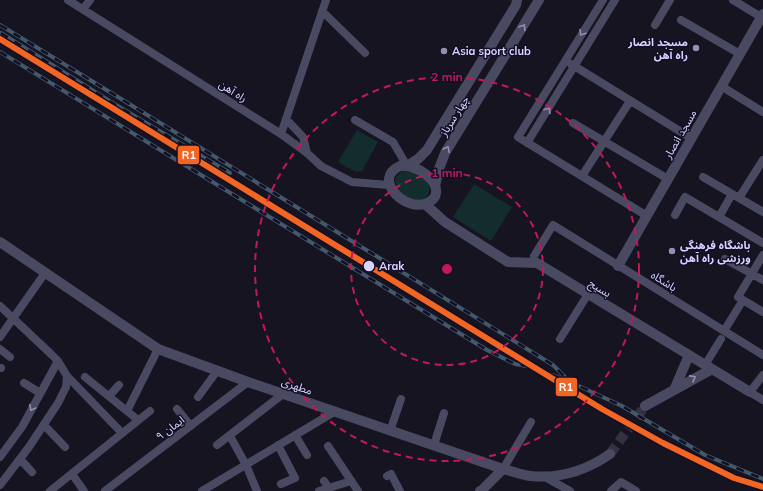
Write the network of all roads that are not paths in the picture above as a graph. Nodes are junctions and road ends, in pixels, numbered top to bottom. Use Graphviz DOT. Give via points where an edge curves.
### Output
graph roads {
  1 [pos="68,0"];
  2 [pos="90,0"];
  3 [pos="326,0"];
  4 [pos="517,0"];
  5 [pos="539,0"];
  6 [pos="603,0"];
  7 [pos="615,0"];
  8 [pos="670,0"];
  9 [pos="733,0"];
  10 [pos="83,9"];
  11 [pos="322,11"];
  12 [pos="762,15"];
  13 [pos="682,20"];
  14 [pos="655,25"];
  15 [pos="365,53"];
  16 [pos="740,54"];
  17 [pos="566,60"];
  18 [pos="575,66"];
  19 [pos="721,86"];
  20 [pos="630,101"];
  21 [pos="763,112"];
  22 [pos="286,119"];
  23 [pos="355,120"];
  24 [pos="573,123"];
  25 [pos="281,134"];
  26 [pos="692,138"];
  27 [pos="604,142"];
  28 [pos="527,143"];
  29 [pos="307,153"];
  30 [pos="763,160"];
  31 [pos="407,166"];
  32 [pos="582,176"];
  33 [pos="704,177"];
  34 [pos="668,179"];
  35 [pos="390,185"];
  36 [pos="435,186"];
  37 [pos="732,194"];
  38 [pos="739,198"];
  39 [pos="425,204"];
  40 [pos="763,212"];
  41 [pos="674,215"];
  42 [pos="647,216"];
  43 [pos="719,217"];
  44 [pos="0,242"];
  45 [pos="763,243"];
  46 [pos="763,255"];
  47 [pos="534,256"];
  48 [pos="725,259"];
  49 [pos="618,266"];
  50 [pos="45,273"];
  51 [pos="752,274"];
  52 [pos="763,280"];
  53 [pos="588,294"];
  54 [pos="741,299"];
  55 [pos="0,306"];
  56 [pos="763,312"];
  57 [pos="12,318"];
  58 [pos="723,335"];
  59 [pos="0,337"];
  60 [pos="560,339"];
  61 [pos="0,349"];
  62 [pos="158,349"];
  63 [pos="689,355"];
  64 [pos="763,355"];
  65 [pos="10,357"];
  66 [pos="58,362"];
  67 [pos="708,367"];
  68 [pos="217,371"];
  69 [pos="763,375"];
  70 [pos="67,376"];
  71 [pos="85,377"];
  72 [pos="248,382"];
  73 [pos="24,383"];
  74 [pos="119,385"];
  75 [pos="675,388"];
  76 [pos="750,392"];
  77 [pos="763,392"];
  78 [pos="40,393"];
  79 [pos="283,394"];
  80 [pos="108,396"];
  81 [pos="198,398"];
  82 [pos="401,398"];
  83 [pos="763,400"];
  84 [pos="645,406"];
  85 [pos="177,409"];
  86 [pos="127,411"];
  87 [pos="150,411"];
  88 [pos="334,412"];
  89 [pos="444,413"];
  90 [pos="138,420"];
  91 [pos="531,422"];
  92 [pos="44,425"];
  93 [pos="191,426"];
  94 [pos="390,430"];
  95 [pos="122,433"];
  96 [pos="295,435"];
  97 [pos="230,436"];
  98 [pos="217,445"];
  99 [pos="278,445"];
  100 [pos="434,445"];
  101 [pos="328,446"];
  102 [pos="65,447"];
  103 [pos="610,454"];
  104 [pos="307,455"];
  105 [pos="0,457"];
  106 [pos="20,459"];
  107 [pos="246,465"];
  108 [pos="503,469"];
  109 [pos="32,472"];
  110 [pos="72,474"];
  111 [pos="387,476"];
  112 [pos="545,477"];
  113 [pos="351,481"];
  114 [pos="281,484"];
  115 [pos="0,485"];
  116 [pos="50,491"];
  117 [pos="84,491"];
  118 [pos="106,491"];
  119 [pos="202,491"];
  120 [pos="257,491"];
  121 [pos="319,491"];
  122 [pos="358,491"];
  123 [pos="400,491"];
  124 [pos="481,491"];
  125 [pos="570,491"];
  126 [pos="611,491"];
  127 [pos="636,491"];
  1 -- 10 [label="street, راه آهن"];
  2 -- 10 [label="street"];
  3 -- 11 [label="street"];
  4 -- 31 [label="street, چهار سرباز" via="426,150"];
  36 -- 5 [label="street, چهار سرباز, one-way" via="445,153"];
  6 -- 17 [label="street, one-way"];
  7 -- 18 [label="street"];
  8 -- 14 [label="street"];
  9 -- 12 [label="street"];
  10 -- 25 [label="street, راه آهن"];
  11 -- 15 [label="street"];
  11 -- 22 [label="street"];
  12 -- 16 [label="street, مسجد انصار"];
  13 -- 16 [label="street"];
  16 -- 19 [label="street, مسجد انصار"];
  17 -- 18 [label="street"];
  17 -- 28 [label="street" via="518,137"];
  18 -- 20 [label="street"];
  28 -- 18 [label="street, one-way"];
  19 -- 21 [label="street"];
  19 -- 26 [label="street, مسجد انصار"];
  20 -- 26 [label="street"];
  20 -- 27 [label="street"];
  22 -- 25 [label="street"];
  22 -- 29 [label="street" via="303,137"];
  23 -- 31 [label="street" via="393,142"];
  24 -- 27 [label="street"];
  25 -- 29 [label="street, راه آهن"];
  26 -- 34 [label="street, مسجد انصار"];
  27 -- 32 [label="street"];
  27 -- 34 [label="street"];
  28 -- 32 [label="street"];
  29 -- 35 [label="street, راه آهن" via="322,166 352,182"];
  30 -- 38 [label="street"];
  31 -- 35 [label="street" via="400,166 392,171"];
  31 -- 36 [label="street" via="427,174"];
  32 -- 42 [label="street"];
  33 -- 37 [label="street"];
  34 -- 42 [label="street, مسجد انصار"];
  35 -- 39 [label="street" via="403,201 414,205"];
  36 -- 39 [label="street" via="434,198"];
  37 -- 38 [label="street"];
  37 -- 43 [label="street"];
  38 -- 40 [label="street"];
  39 -- 53 [label="street, بسیج" via="445,222 508,262 537,263"];
  41 -- 43 [label="street" via="686,197"];
  42 -- 49 [label="street, مسجد انصار"];
  43 -- 45 [label="street"];
  44 -- 50 [label="street, مطهری"];
  46 -- 51 [label="street"];
  47 -- 49 [label="street, باشگاه" via="553,225"];
  48 -- 51 [label="street"];
  49 -- 58 [label="street, باشگاه"];
  50 -- 57 [label="street"];
  50 -- 62 [label="street, مطهری"];
  51 -- 52 [label="street"];
  51 -- 54 [label="street"];
  53 -- 60 [label="street"];
  53 -- 63 [label="street, بسیج"];
  54 -- 56 [label="street"];
  54 -- 58 [label="street"];
  55 -- 57 [label="street"];
  57 -- 59 [label="street"];
  57 -- 66 [label="street"];
  58 -- 64 [label="street, باشگاه"];
  58 -- 67 [label="street"];
  61 -- 65 [label="street"];
  62 -- 68 [label="street, مطهری"];
  62 -- 86 [label="street"];
  63 -- 67 [label="street, بسیج"];
  63 -- 75 [label="street"];
  66 -- 70 [label="street"];
  66 -- 78 [label="street"];
  75 -- 67 [label="street, one-way"];
  67 -- 76 [label="street, بسیج"];
  68 -- 72 [label="street, مطهری"];
  68 -- 81 [label="street"];
  69 -- 76 [label="street"];
  70 -- 92 [label="street" via="66,387"];
  70 -- 95 [label="street"];
  71 -- 80 [label="street"];
  72 -- 79 [label="street, مطهری"];
  72 -- 93 [label="street, ایمان ۹"];
  73 -- 78 [label="street"];
  74 -- 80 [label="street"];
  75 -- 84 [label="street"];
  76 -- 77 [label="street"];
  76 -- 83 [label="street, بسیج"];
  78 -- 105 [label="street, one-way" via="22,427"];
  79 -- 88 [label="street, مطهری"];
  79 -- 97 [label="street"];
  80 -- 86 [label="street"];
  82 -- 94 [label="street"];
  85 -- 93 [label="street"];
  86 -- 90 [label="street"];
  87 -- 90 [label="street"];
  88 -- 94 [label="street, مطهری"];
  88 -- 96 [label="street"];
  89 -- 100 [label="street"];
  90 -- 95 [label="street"];
  91 -- 108 [label="street"];
  92 -- 102 [label="street"];
  92 -- 106 [label="street"];
  93 -- 118 [label="street, ایمان ۹"];
  94 -- 100 [label="street, مطهری"];
  95 -- 110 [label="street"];
  96 -- 99 [label="street"];
  96 -- 104 [label="street"];
  97 -- 98 [label="street"];
  97 -- 107 [label="street"];
  99 -- 107 [label="street"];
  99 -- 114 [label="street" via="295,478"];
  100 -- 108 [label="street, مطهری"];
  101 -- 113 [label="street"];
  103 -- 112 [label="street, مطهری" via="581,470"];
  106 -- 109 [label="street"];
  106 -- 115 [label="street"];
  107 -- 119 [label="street"];
  107 -- 120 [label="street"];
  108 -- 112 [label="street, مطهری" via="529,476"];
  108 -- 124 [label="street"];
  110 -- 116 [label="street"];
  110 -- 117 [label="street"];
  111 -- 123 [label="street" via="392,474"];
  112 -- 125 [label="street"];
  113 -- 121 [label="street" via="327,484"];
  113 -- 122 [label="street"];
  126 -- 127 [label="street" via="621,482"];
}
